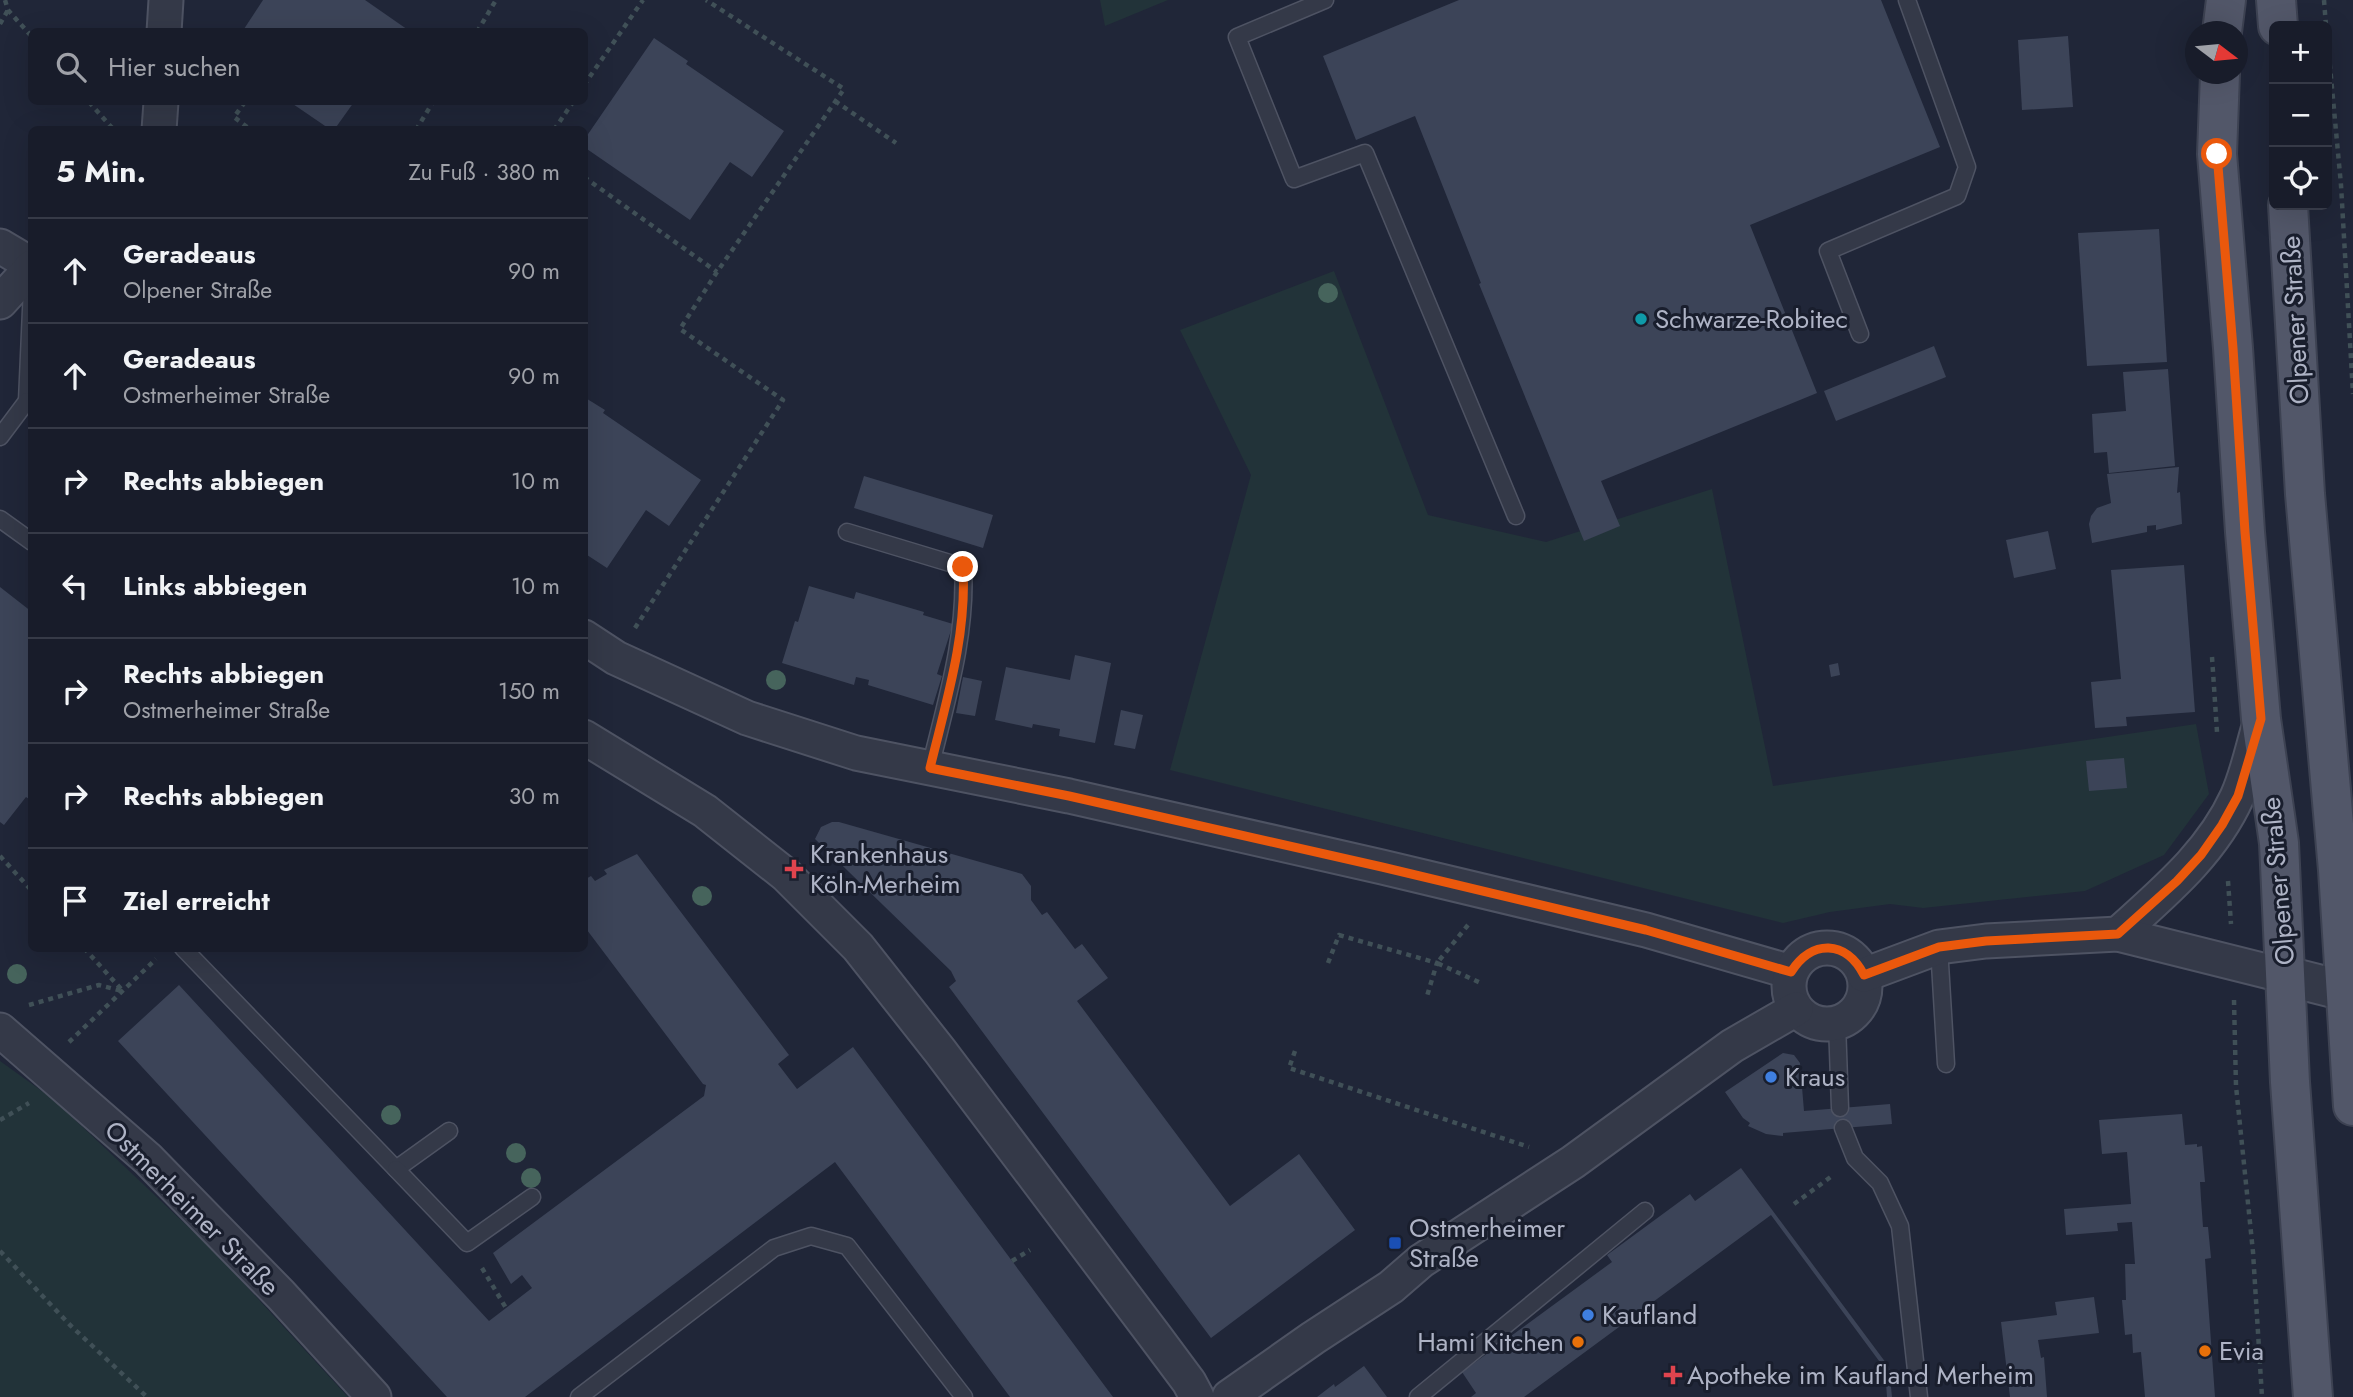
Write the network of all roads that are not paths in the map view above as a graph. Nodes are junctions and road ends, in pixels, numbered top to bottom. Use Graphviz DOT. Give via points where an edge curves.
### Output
graph roads {
  1 [pos="166,0"];
  2 [pos="1325,0"];
  3 [pos="1907,0"];
  4 [pos="2226,0"];
  5 [pos="2276,0"];
  6 [pos="2223,21"];
  7 [pos="2278,21"];
  8 [pos="164,28"];
  9 [pos="2220,84"];
  10 [pos="161,105"];
  11 [pos="159,126"];
  12 [pos="2288,210"];
  13 [pos="0,246"];
  14 [pos="28,264"];
  15 [pos="28,270"];
  16 [pos="0,302"];
  17 [pos="1860,334"];
  18 [pos="28,404"];
  19 [pos="0,437"];
  20 [pos="1516,516"];
  21 [pos="0,519"];
  22 [pos="847,532"];
  23 [pos="28,539"];
  24 [pos="588,640"];
  25 [pos="2261,719"];
  26 [pos="588,739"];
  27 [pos="930,768"];
  28 [pos="2118,934"];
  29 [pos="1939,947"];
  30 [pos="187,952"];
  31 [pos="1791,972"];
  32 [pos="1864,975"];
  33 [pos="2286,976"];
  34 [pos="2349,992"];
  35 [pos="1796,1009"];
  36 [pos="10,1019"];
  37 [pos="1837,1023"];
  38 [pos="1946,1064"];
  39 [pos="2353,1106"];
  40 [pos="1840,1108"];
  41 [pos="1843,1128"];
  42 [pos="449,1131"];
  43 [pos="396,1169"];
  44 [pos="532,1198"];
  45 [pos="1645,1211"];
  46 [pos="374,1397"];
  47 [pos="579,1397"];
  48 [pos="964,1397"];
  49 [pos="1198,1397"];
  50 [pos="1229,1397"];
  51 [pos="1418,1397"];
  52 [pos="1919,1397"];
  53 [pos="2313,1397"];
  1 -- 8 [label="street"];
  2 -- 20 [label="lane" via="1237,37 1294,179 1365,153"];
  3 -- 17 [label="lane" via="1967,167 1957,196 1828,251"];
  4 -- 6 [label="main road"];
  5 -- 7 [label="main road"];
  9 -- 25 [label="main road, Olpener Straße" via="2217,154"];
  10 -- 11 [label="street"];
  12 -- 34 [label="main road, Olpener Straße" via="2305,502"];
  13 -- 14 [label="street"];
  15 -- 16 [label="street"];
  18 -- 19 [label="lane"];
  21 -- 23 [label="lane"];
  22 -- 27 [label="lane" via="963,567 962,625"];
  24 -- 27 [label="street" via="616,658 747,718 856,753"];
  25 -- 28 [label="street" via="2238,796 2222,825 2177,881"];
  25 -- 33 [label="main road, Olpener Straße" via="2279,843"];
  26 -- 49 [label="street" via="705,811 786,875 858,947"];
  27 -- 31 [label="street" via="1479,890 1646,930"];
  28 -- 29 [label="street"];
  28 -- 33 [label="street"];
  29 -- 32 [label="street"];
  29 -- 38 [label="lane"];
  30 -- 43 [label="lane"];
  31 -- 32 [label="street" via="1806,954 1828,947 1850,956"];
  31 -- 35 [label="street" via="1790,997"];
  32 -- 37 [label="street" via="1863,999 1857,1010"];
  33 -- 34 [label="street"];
  33 -- 53 [label="main road, Olpener Straße"];
  34 -- 39 [label="main road, Olpener Straße"];
  35 -- 37 [label="street" via="1814,1022"];
  35 -- 50 [label="street" via="1732,1046 1573,1162 1421,1261 1391,1287"];
  36 -- 46 [label="street, Ostmerheimer Straße" via="56,1080 148,1159"];
  37 -- 40 [label="lane"];
  41 -- 52 [label="lane" via="1855,1158 1880,1182 1900,1226"];
  42 -- 43 [label="lane"];
  43 -- 44 [label="lane" via="467,1243"];
  45 -- 51 [label="lane"];
  47 -- 48 [label="lane" via="774,1248 811,1236 847,1246"];
}
